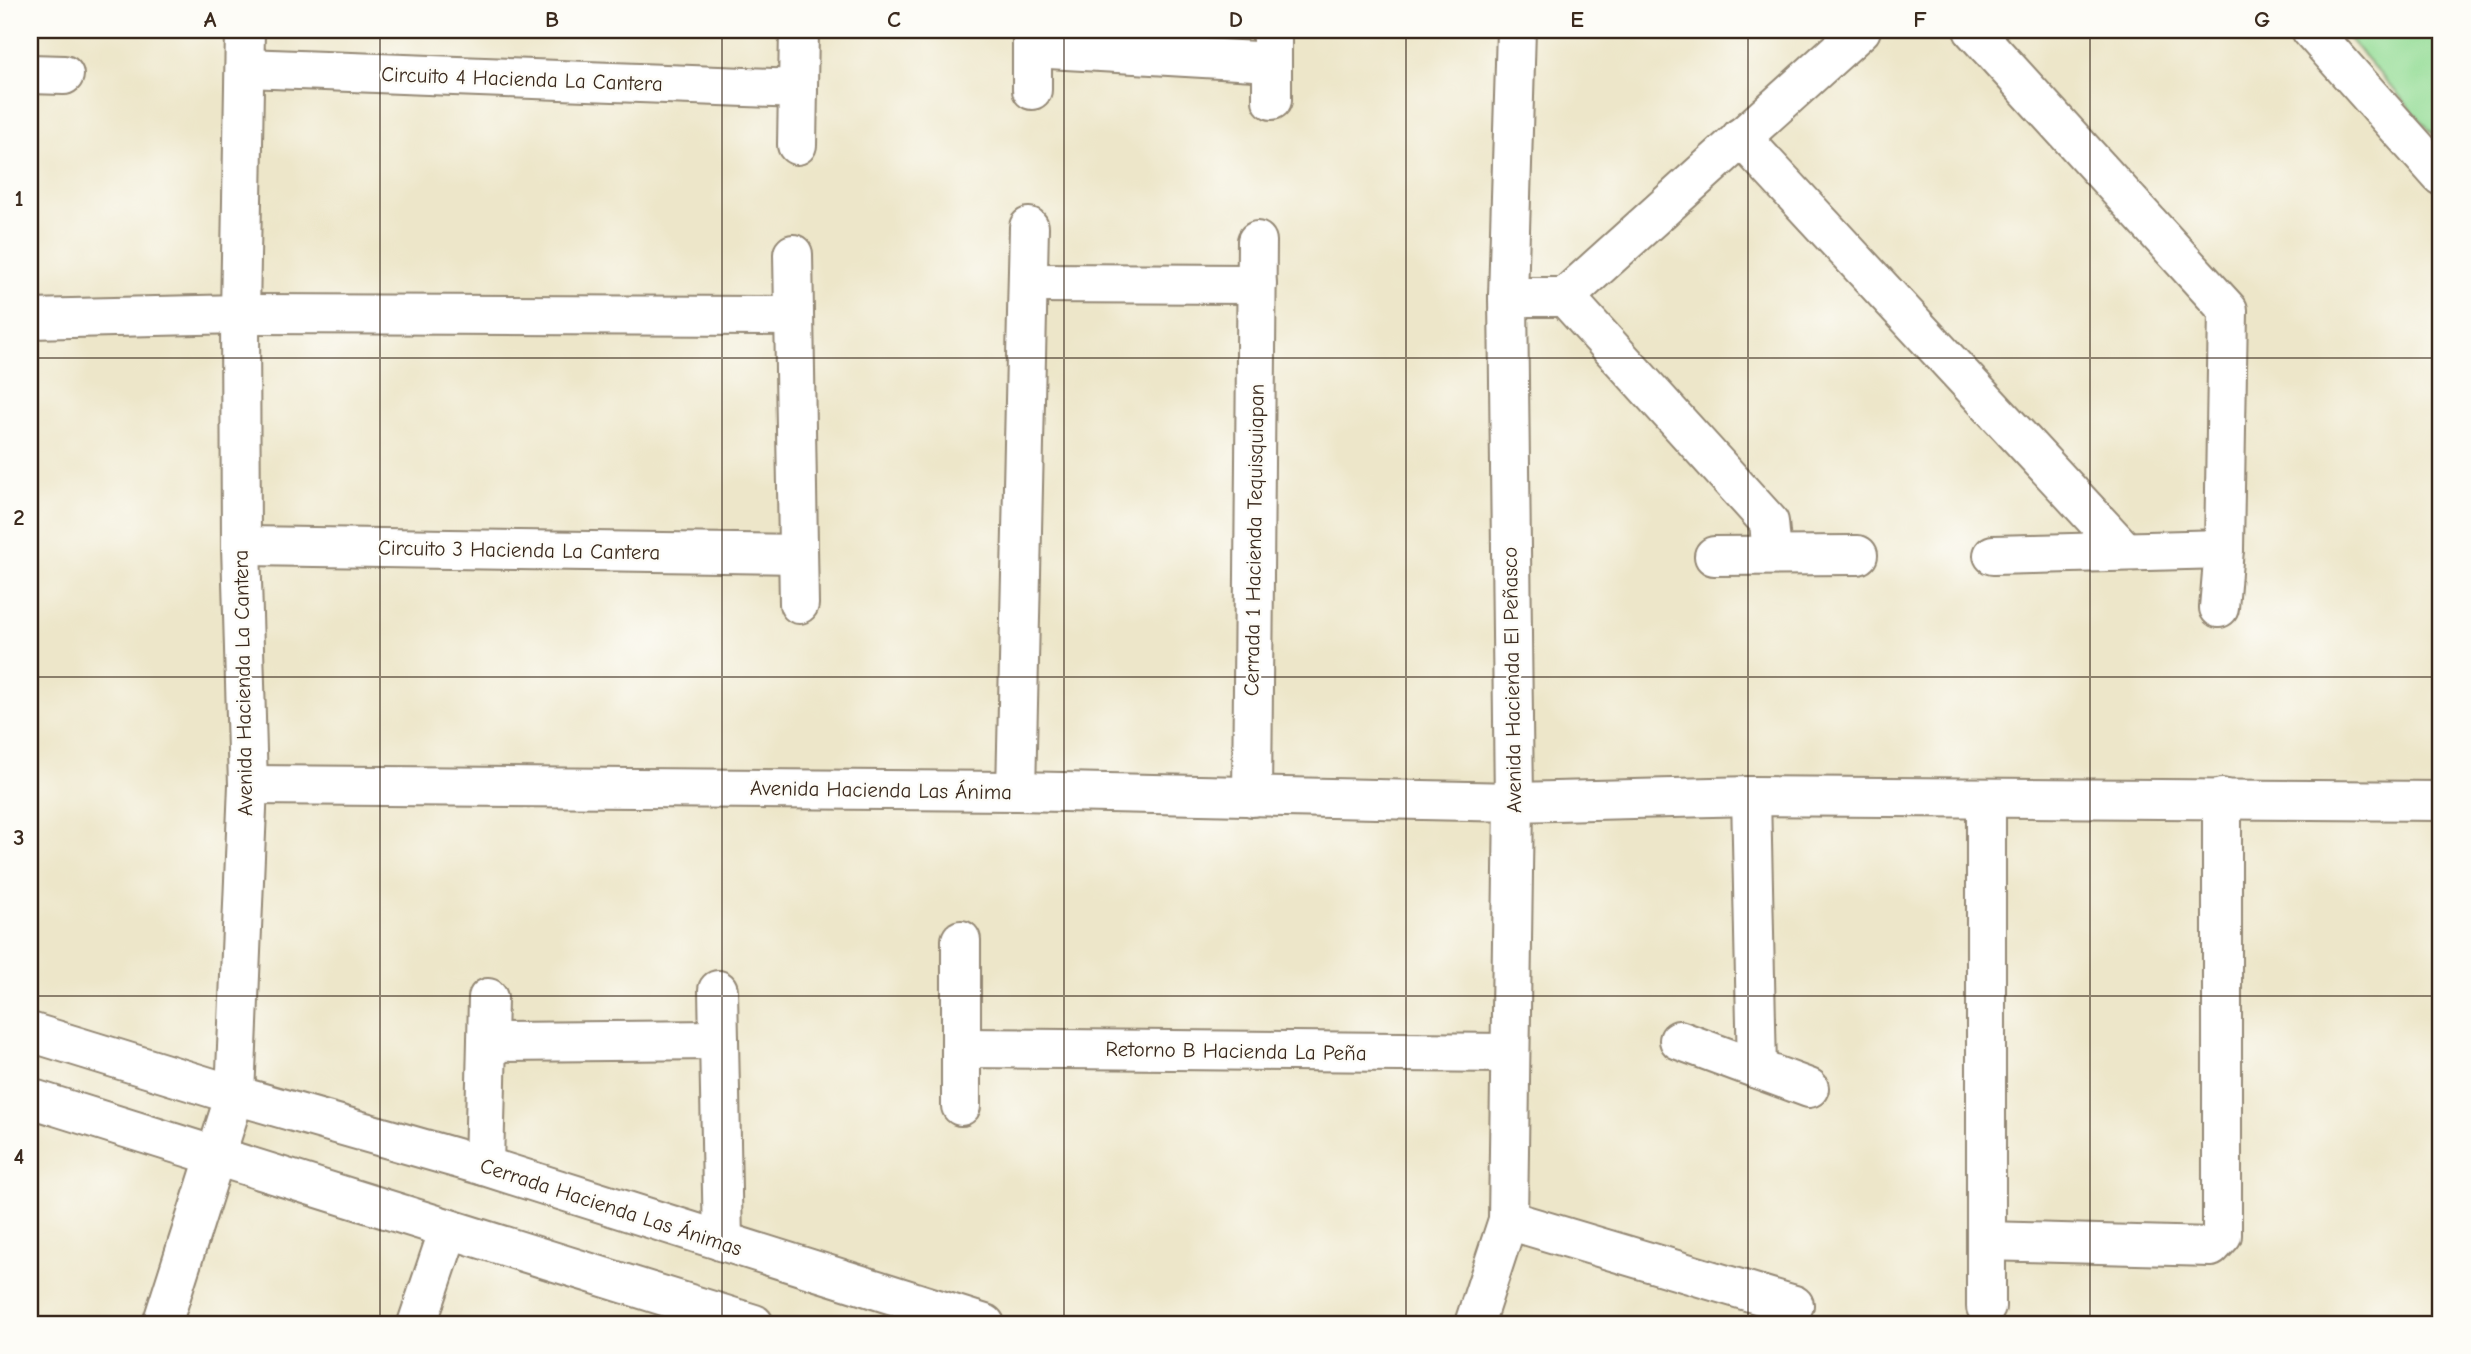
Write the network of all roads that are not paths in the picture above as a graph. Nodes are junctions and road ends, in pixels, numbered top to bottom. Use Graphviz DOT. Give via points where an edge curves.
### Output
graph roads {
  1 [pos="245,30"];
  2 [pos="799,30"];
  3 [pos="1516,30"];
  4 [pos="1861,30"];
  5 [pos="1973,30"];
  6 [pos="2311,30"];
  7 [pos="1032,39"];
  8 [pos="1272,46"];
  9 [pos="245,68"];
  10 [pos="798,89"];
  11 [pos="1032,90"];
  12 [pos="1272,100"];
  13 [pos="1741,137"];
  14 [pos="797,145"];
  15 [pos="2441,176"];
  16 [pos="1029,228"];
  17 [pos="1257,241"];
  18 [pos="793,254"];
  19 [pos="1028,283"];
  20 [pos="1257,284"];
  21 [pos="1508,297"];
  22 [pos="1565,297"];
  23 [pos="240,314"];
  24 [pos="794,316"];
  25 [pos="30,319"];
  26 [pos="241,546"];
  27 [pos="2224,549"];
  28 [pos="2123,550"];
  29 [pos="798,554"];
  30 [pos="1772,555"];
  31 [pos="1858,555"];
  32 [pos="1993,555"];
  33 [pos="1714,556"];
  34 [pos="799,604"];
  35 [pos="2219,608"];
  36 [pos="248,785"];
  37 [pos="1016,791"];
  38 [pos="1751,796"];
  39 [pos="1252,797"];
  40 [pos="1986,798"];
  41 [pos="2222,799"];
  42 [pos="2441,800"];
  43 [pos="1514,802"];
  44 [pos="961,940"];
  45 [pos="718,990"];
  46 [pos="488,999"];
  47 [pos="30,1032"];
  48 [pos="719,1040"];
  49 [pos="1679,1040"];
  50 [pos="487,1042"];
  51 [pos="962,1048"];
  52 [pos="1510,1053"];
  53 [pos="1758,1069"];
  54 [pos="1809,1088"];
  55 [pos="234,1095"];
  56 [pos="30,1098"];
  57 [pos="961,1106"];
  58 [pos="218,1154"];
  59 [pos="484,1166"];
  60 [pos="1508,1220"];
  61 [pos="449,1229"];
  62 [pos="1986,1241"];
  63 [pos="723,1242"];
  64 [pos="1794,1305"];
  65 [pos="1986,1307"];
  66 [pos="666,1311"];
  67 [pos="162,1324"];
  68 [pos="417,1324"];
  69 [pos="754,1324"];
  70 [pos="985,1324"];
  71 [pos="1474,1324"];
  1 -- 9 [label="street, Avenida Hacienda La Cantera"];
  2 -- 10 [label="street"];
  3 -- 21 [label="street, Avenida Hacienda El Peñasco"];
  4 -- 13 [label="street"];
  5 -- 27 [label="street" via="2228,310"];
  6 -- 15 [label="street"];
  7 -- 8 [label="street"];
  7 -- 11 [label="street"];
  8 -- 12 [label="street"];
  9 -- 10 [label="street, Circuito 4 Hacienda La Cantera"];
  9 -- 23 [label="street, Avenida Hacienda La Cantera"];
  10 -- 14 [label="street"];
  13 -- 22 [label="street"];
  13 -- 28 [label="street"];
  16 -- 19 [label="street"];
  17 -- 20 [label="street, Cerrada 1 Hacienda Tequisquiapan"];
  18 -- 24 [label="street"];
  19 -- 20 [label="street"];
  19 -- 37 [label="street"];
  20 -- 39 [label="street, Cerrada 1 Hacienda Tequisquiapan"];
  21 -- 22 [label="street"];
  21 -- 43 [label="street, Avenida Hacienda El Peñasco"];
  22 -- 30 [label="street" via="1769,522"];
  23 -- 24 [label="street"];
  23 -- 25 [label="street"];
  23 -- 26 [label="street, Avenida Hacienda La Cantera"];
  24 -- 29 [label="street"];
  26 -- 29 [label="street, Circuito 3 Hacienda La Cantera"];
  26 -- 36 [label="street, Avenida Hacienda La Cantera"];
  27 -- 28 [label="street"];
  27 -- 35 [label="street"];
  28 -- 32 [label="street"];
  29 -- 34 [label="street"];
  30 -- 31 [label="street"];
  30 -- 33 [label="street"];
  36 -- 37 [label="street, Avenida Hacienda Las Ánima"];
  36 -- 55 [label="street, Avenida Hacienda La Cantera"];
  37 -- 39 [label="street, Avenida Hacienda Las Ánima"];
  38 -- 40 [label="street, Avenida Hacienda Las Ánima"];
  38 -- 43 [label="street, Avenida Hacienda Las Ánima"];
  38 -- 53 [label="street"];
  39 -- 43 [label="street, Avenida Hacienda Las Ánima"];
  40 -- 41 [label="street, Avenida Hacienda Las Ánima"];
  40 -- 62 [label="street"];
  41 -- 42 [label="street, Avenida Hacienda Las Ánima"];
  41 -- 62 [label="street" via="2222,1235 2211,1247"];
  43 -- 52 [label="street, Avenida Hacienda El Peñasco"];
  44 -- 51 [label="street"];
  45 -- 48 [label="street"];
  46 -- 50 [label="street"];
  47 -- 55 [label="street, Cerrada Hacienda Las Ánimas"];
  48 -- 50 [label="street"];
  48 -- 63 [label="street"];
  49 -- 53 [label="street"];
  50 -- 59 [label="street"];
  51 -- 52 [label="street, Retorno B Hacienda La Peña"];
  51 -- 57 [label="street"];
  52 -- 60 [label="street, Avenida Hacienda El Peñasco"];
  53 -- 54 [label="street"];
  55 -- 58 [label="street, Avenida Hacienda La Cantera"];
  55 -- 59 [label="street, Cerrada Hacienda Las Ánimas"];
  56 -- 58 [label="street"];
  58 -- 61 [label="street"];
  58 -- 67 [label="street, Avenida Hacienda La Cantera"];
  59 -- 63 [label="street, Cerrada Hacienda Las Ánimas"];
  60 -- 64 [label="street"];
  60 -- 71 [label="street, Avenida Hacienda El Peñasco"];
  61 -- 66 [label="street"];
  61 -- 68 [label="street"];
  62 -- 65 [label="street"];
  63 -- 70 [label="street, Cerrada Hacienda Las Ánimas"];
  66 -- 69 [label="street"];
}
